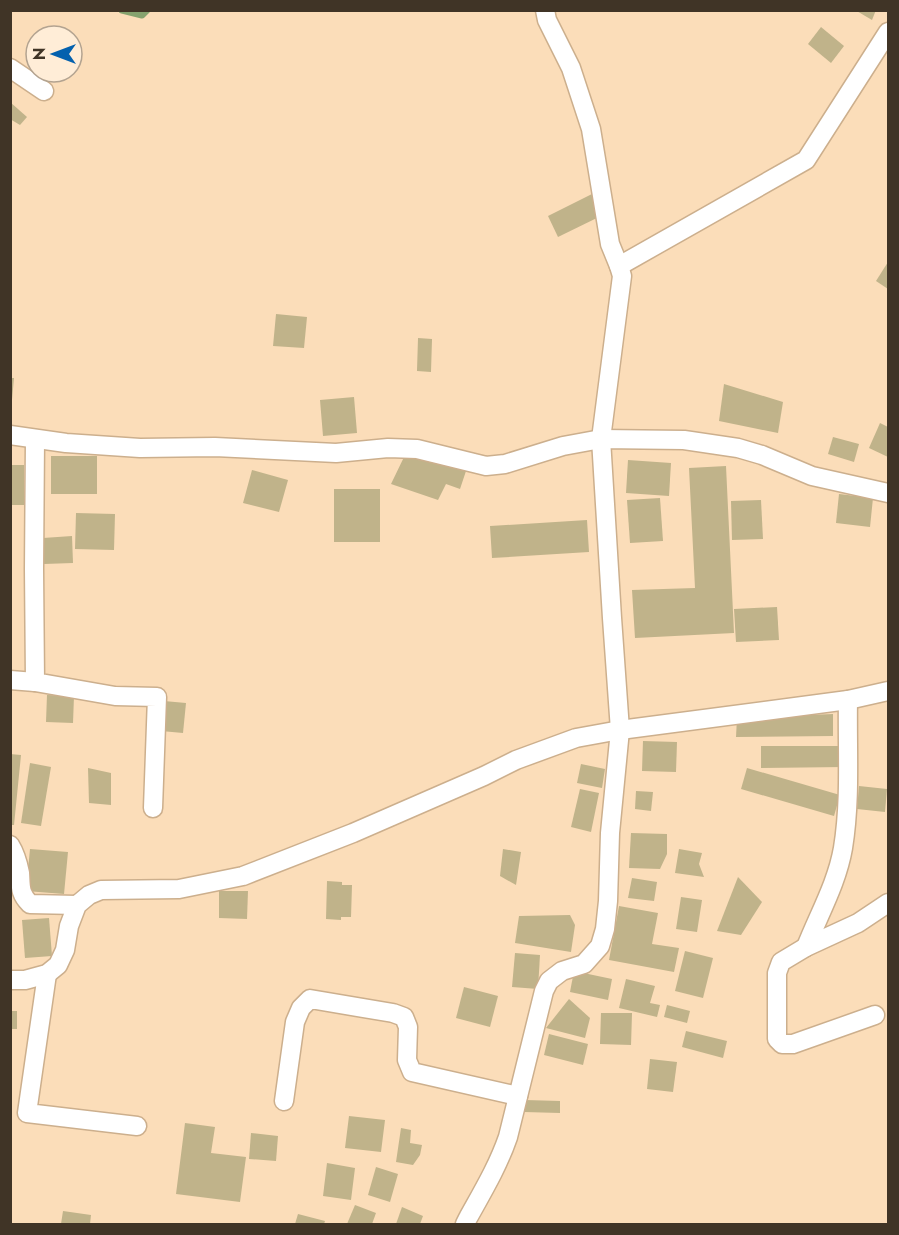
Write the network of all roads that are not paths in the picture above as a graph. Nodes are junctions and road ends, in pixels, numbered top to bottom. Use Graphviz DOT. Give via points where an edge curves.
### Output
graph roads {
  1 [pos="545,10"];
  2 [pos="888,32"];
  3 [pos="10,68"];
  4 [pos="44,91"];
  5 [pos="619,266"];
  6 [pos="10,435"];
  7 [pos="35,439"];
  8 [pos="601,439"];
  9 [pos="888,493"];
  10 [pos="10,680"];
  11 [pos="35,682"];
  12 [pos="888,691"];
  13 [pos="848,699"];
  14 [pos="620,730"];
  15 [pos="153,808"];
  16 [pos="10,845"];
  17 [pos="888,903"];
  18 [pos="77,905"];
  19 [pos="806,947"];
  20 [pos="47,974"];
  21 [pos="10,980"];
  22 [pos="875,1015"];
  23 [pos="518,1096"];
  24 [pos="284,1101"];
  25 [pos="137,1126"];
  26 [pos="465,1224"];
  1 -- 5 [label="street" via="571,68 591,129 610,243"];
  2 -- 5 [label="street" via="806,160"];
  3 -- 4 [label="street"];
  5 -- 8 [label="street" via="622,284"];
  6 -- 7 [label="street"];
  7 -- 8 [label="street" via="140,448 336,453 417,449 486,466"];
  7 -- 11 [label="street"];
  8 -- 9 [label="street" via="684,440 738,448 812,476"];
  8 -- 14 [label="street"];
  10 -- 11 [label="street"];
  11 -- 15 [label="street" via="116,696 157,697"];
  12 -- 13 [label="street"];
  13 -- 14 [label="street"];
  13 -- 19 [label="street" via="843,849 829,897"];
  14 -- 18 [label="street" via="552,746 353,833 243,876 179,889 101,890"];
  14 -- 23 [label="street" via="605,929 600,946 584,964 562,971 549,981"];
  16 -- 18 [label="street" via="20,871 21,890 30,904"];
  17 -- 19 [label="street" via="858,923"];
  18 -- 20 [label="street" via="65,950 58,965"];
  19 -- 22 [label="street" via="781,962 777,973 777,1039 782,1044 793,1044"];
  20 -- 21 [label="street"];
  20 -- 25 [label="street" via="27,1113"];
  23 -- 24 [label="street" via="412,1072 407,1060 408,1027 404,1017 310,999 295,1022"];
  23 -- 26 [label="street" via="501,1156"];
}
